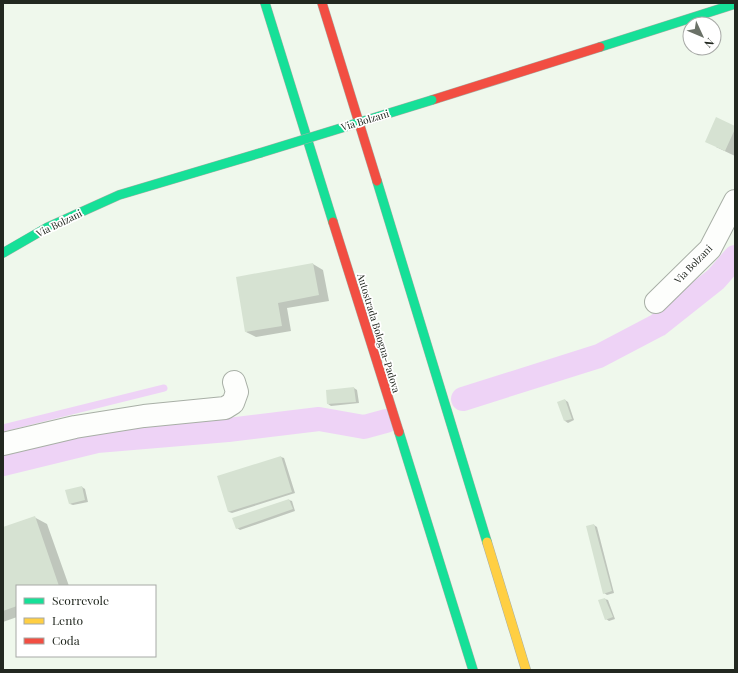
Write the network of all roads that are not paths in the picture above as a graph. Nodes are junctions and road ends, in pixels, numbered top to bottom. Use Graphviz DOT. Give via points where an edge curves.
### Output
graph roads {
  1 [pos="265,3"];
  2 [pos="322,3"];
  3 [pos="735,4"];
  4 [pos="735,201"];
  5 [pos="3,254"];
  6 [pos="656,302"];
  7 [pos="234,382"];
  8 [pos="3,444"];
  9 [pos="473,670"];
  10 [pos="526,670"];
  1 -- 9 [label="main road, Autostrada Bologna-Padova"];
  2 -- 10 [label="main road"];
  3 -- 5 [label="main road, Via Bolzani, bridge" via="119,196 48,227"];
  4 -- 6 [label="street, Via Bolzani" via="710,249"];
  7 -- 8 [label="street" via="237,392 233,403 225,408 137,417 75,427"];
}
